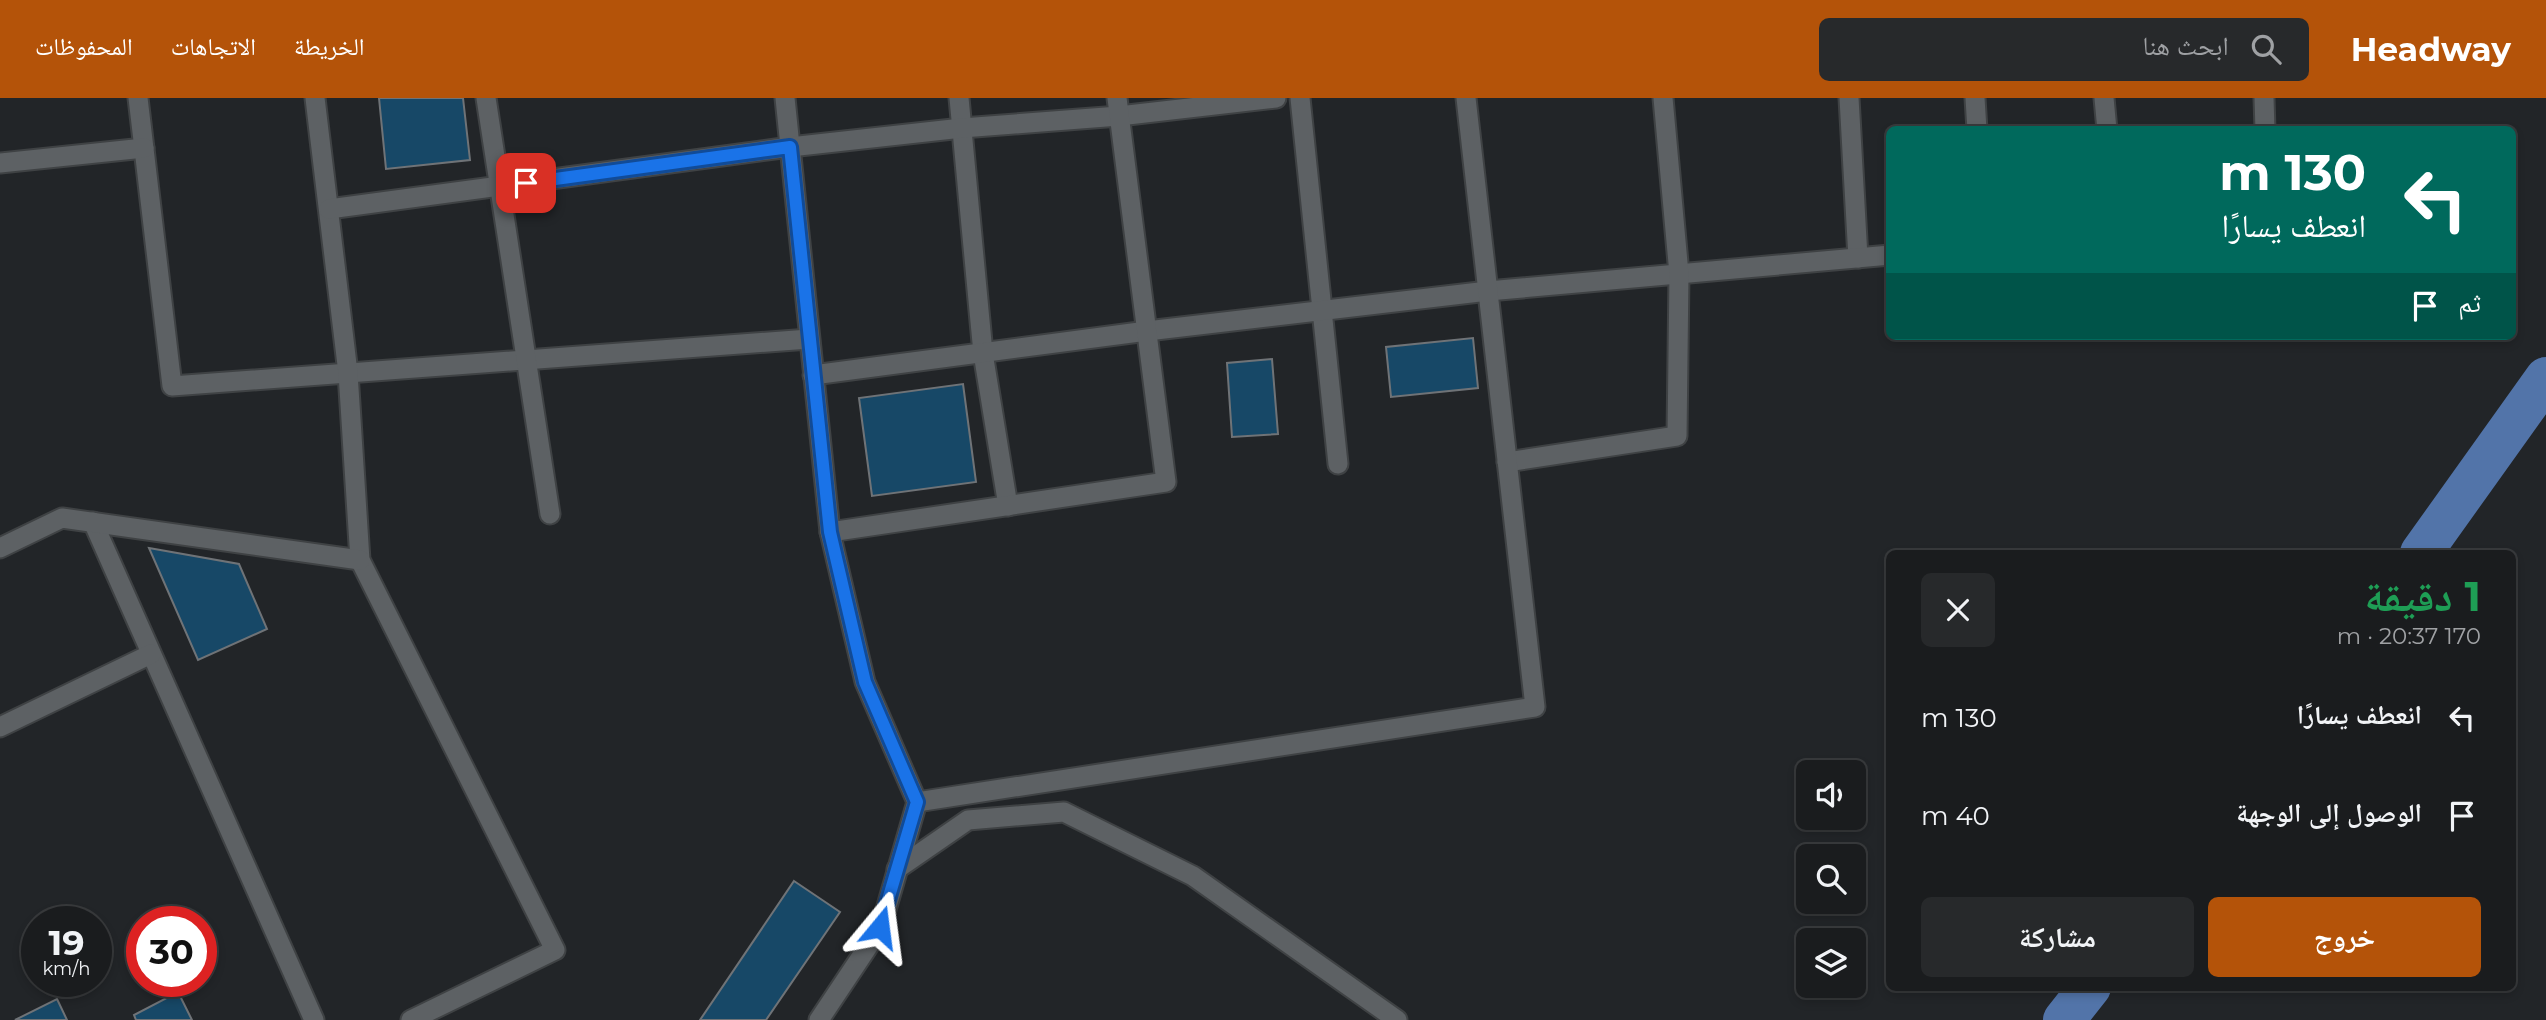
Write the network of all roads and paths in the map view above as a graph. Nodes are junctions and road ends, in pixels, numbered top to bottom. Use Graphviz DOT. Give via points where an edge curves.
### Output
graph roads {
  1 [pos="138,98"];
  2 [pos="316,98"];
  3 [pos="486,98"];
  4 [pos="785,98"];
  5 [pos="959,98"];
  6 [pos="1276,98"];
  7 [pos="1300,98"];
  8 [pos="1466,98"];
  9 [pos="1663,98"];
  10 [pos="1849,98"];
  11 [pos="1975,98"];
  12 [pos="2104,98"];
  13 [pos="2264,98"];
  14 [pos="1118,107"];
  15 [pos="1978,126"];
  16 [pos="2107,126"];
  17 [pos="2266,126"];
  18 [pos="962,128"];
  19 [pos="790,147"];
  20 [pos="144,148"];
  21 [pos="0,163"];
  22 [pos="499,186"];
  23 [pos="329,209"];
  24 [pos="1886,255"];
  25 [pos="1858,258"];
  26 [pos="1679,274"];
  27 [pos="1488,291"];
  28 [pos="1322,310"];
  29 [pos="1147,331"];
  30 [pos="809,339"];
  31 [pos="983,353"];
  32 [pos="525,360"];
  33 [pos="348,373"];
  34 [pos="813,375"];
  35 [pos="1507,462"];
  36 [pos="1338,464"];
  37 [pos="1008,506"];
  38 [pos="550,514"];
  39 [pos="93,522"];
  40 [pos="830,532"];
  41 [pos="0,548"];
  42 [pos="360,560"];
  43 [pos="151,654"];
  44 [pos="0,727"];
  45 [pos="917,802"];
  46 [pos="897,869"];
  47 [pos="314,1020"];
  48 [pos="411,1020"];
  49 [pos="819,1020"];
  50 [pos="1397,1020"];
  1 -- 20 [label="street"];
  2 -- 23 [label="street"];
  3 -- 22 [label="street"];
  4 -- 19 [label="street"];
  5 -- 18 [label="street"];
  6 -- 14 [label="street"];
  7 -- 28 [label="street"];
  8 -- 27 [label="street"];
  9 -- 26 [label="street"];
  10 -- 25 [label="street"];
  11 -- 15 [label="street"];
  12 -- 16 [label="street"];
  13 -- 17 [label="street"];
  14 -- 18 [label="street"];
  14 -- 29 [label="street"];
  18 -- 19 [label="street"];
  18 -- 31 [label="street"];
  19 -- 22 [label="street"];
  19 -- 30 [label="street"];
  20 -- 21 [label="street"];
  20 -- 33 [label="street" via="172,386"];
  22 -- 23 [label="street"];
  22 -- 32 [label="street"];
  23 -- 33 [label="street"];
  24 -- 25 [label="street"];
  25 -- 26 [label="street"];
  26 -- 27 [label="street"];
  26 -- 35 [label="street" via="1677,436"];
  27 -- 28 [label="street"];
  27 -- 35 [label="street"];
  28 -- 29 [label="street"];
  28 -- 36 [label="street"];
  29 -- 31 [label="street"];
  29 -- 37 [label="street" via="1167,482"];
  30 -- 32 [label="street"];
  30 -- 34 [label="street"];
  31 -- 34 [label="street"];
  31 -- 37 [label="street"];
  32 -- 33 [label="street"];
  32 -- 38 [label="street"];
  33 -- 42 [label="street"];
  34 -- 40 [label="street"];
  35 -- 45 [label="street" via="1535,707"];
  37 -- 40 [label="street"];
  39 -- 41 [label="street" via="62,518"];
  39 -- 42 [label="street"];
  39 -- 43 [label="street"];
  40 -- 45 [label="street" via="865,682"];
  42 -- 48 [label="street" via="555,950"];
  43 -- 44 [label="street"];
  43 -- 47 [label="street"];
  45 -- 46 [label="street"];
  46 -- 49 [label="street" via="880,927"];
  46 -- 50 [label="street" via="968,820 1064,812 1193,876"];
}
